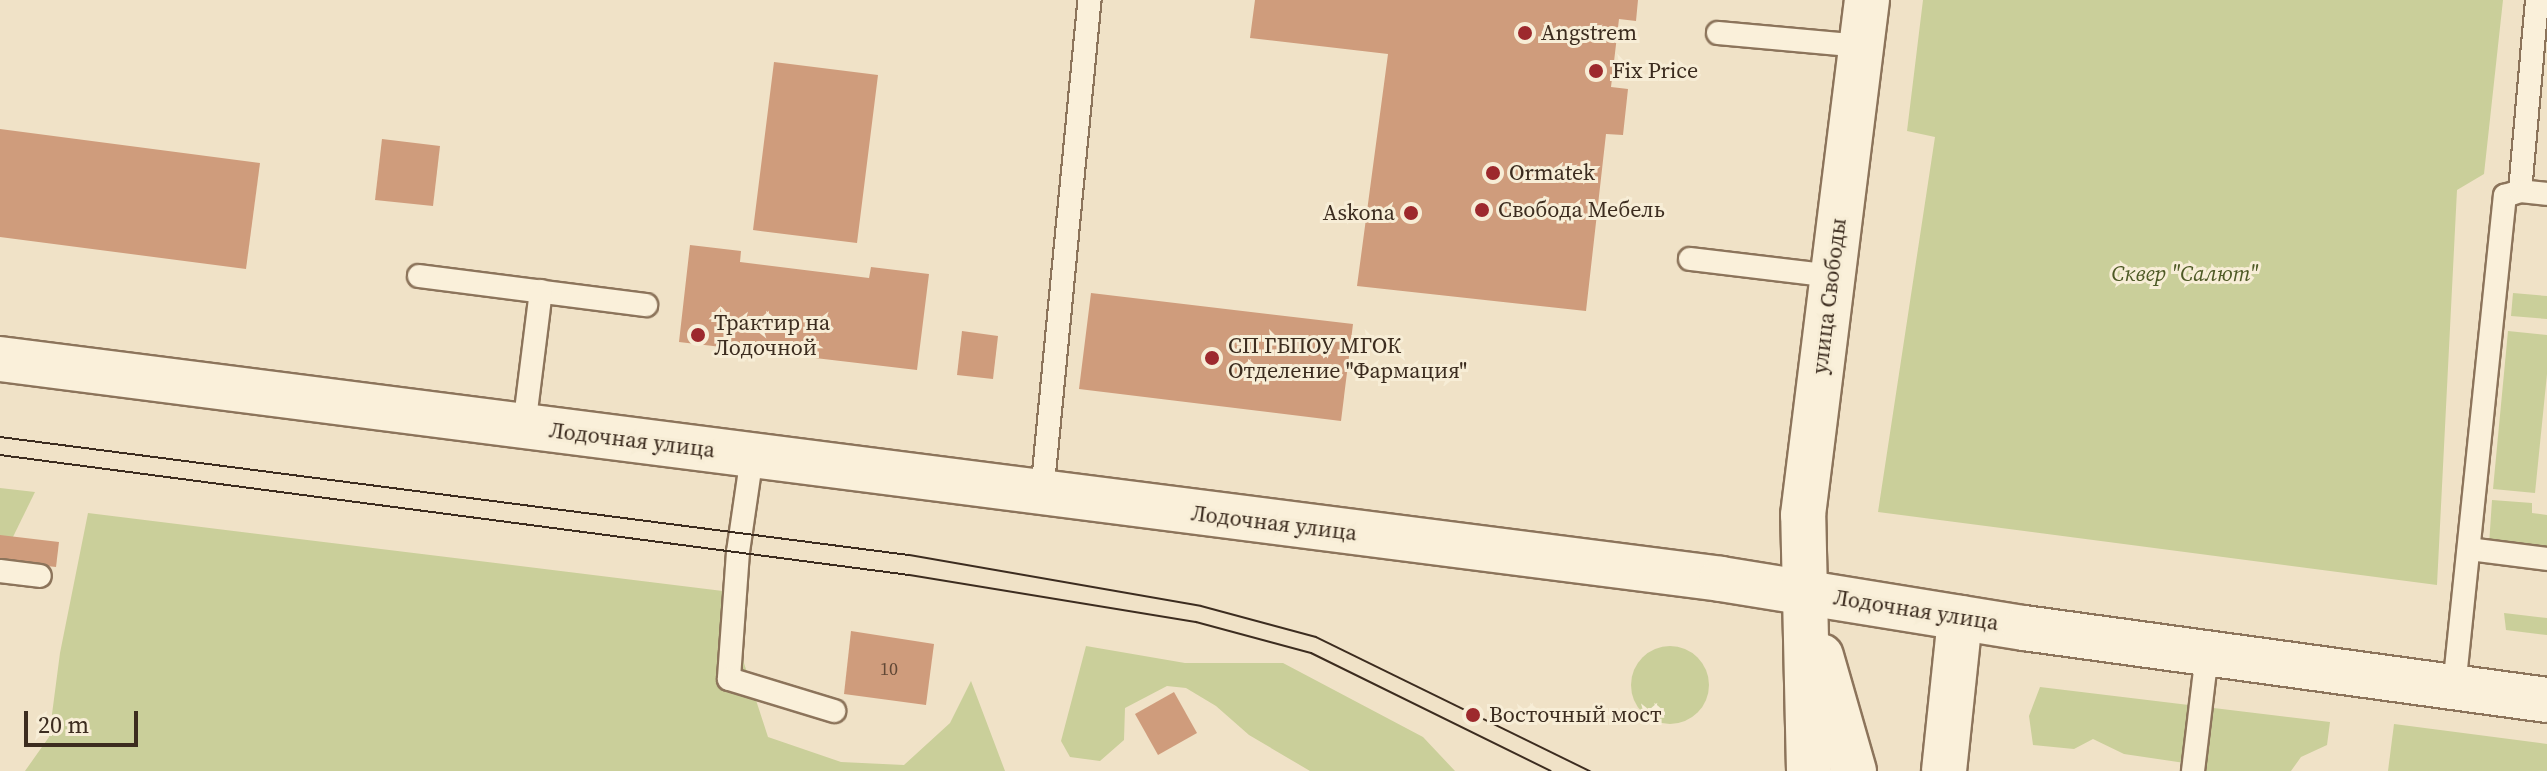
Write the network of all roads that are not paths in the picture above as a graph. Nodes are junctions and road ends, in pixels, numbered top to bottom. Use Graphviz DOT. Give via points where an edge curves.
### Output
graph roads {
  1 [pos="1090,0"];
  2 [pos="1867,0"];
  3 [pos="2537,0"];
  4 [pos="1718,33"];
  5 [pos="1861,46"];
  6 [pos="2520,191"];
  7 [pos="2547,194"];
  8 [pos="1690,259"];
  9 [pos="419,276"];
  10 [pos="1832,276"];
  11 [pos="541,291"];
  12 [pos="646,305"];
  13 [pos="0,359"];
  14 [pos="524,427"];
  15 [pos="752,456"];
  16 [pos="1042,494"];
  17 [pos="2469,549"];
  18 [pos="2547,559"];
  19 [pos="0,571"];
  20 [pos="40,576"];
  21 [pos="1804,592"];
  22 [pos="1960,618"];
  23 [pos="2207,653"];
  24 [pos="2454,688"];
  25 [pos="2547,700"];
  26 [pos="834,711"];
  27 [pos="1809,771"];
  28 [pos="1854,771"];
  29 [pos="1944,771"];
  30 [pos="2193,771"];
  1 -- 16 [label="lane"];
  2 -- 5 [label="street, улица Свободы"];
  3 -- 6 [label="lane"];
  4 -- 5 [label="lane"];
  5 -- 10 [label="street, улица Свободы"];
  6 -- 7 [label="lane"];
  6 -- 17 [label="lane" via="2505,196"];
  8 -- 10 [label="lane"];
  9 -- 11 [label="lane"];
  10 -- 21 [label="street, улица Свободы" via="1803,515"];
  11 -- 12 [label="lane"];
  11 -- 14 [label="lane"];
  13 -- 14 [label="street, Лодочная улица"];
  14 -- 15 [label="street, Лодочная улица"];
  15 -- 16 [label="street, Лодочная улица"];
  15 -- 26 [label="lane" via="739,542 729,679"];
  16 -- 21 [label="street, Лодочная улица"];
  17 -- 18 [label="lane"];
  17 -- 24 [label="lane"];
  19 -- 20 [label="lane"];
  21 -- 22 [label="street, Лодочная улица"];
  21 -- 27 [label="street, улица Свободы"];
  21 -- 28 [label="street, улица Свободы"];
  22 -- 23 [label="street, Лодочная улица"];
  22 -- 29 [label="street"];
  23 -- 24 [label="street, Лодочная улица"];
  23 -- 30 [label="lane"];
  24 -- 25 [label="street, Лодочная улица"];
}
